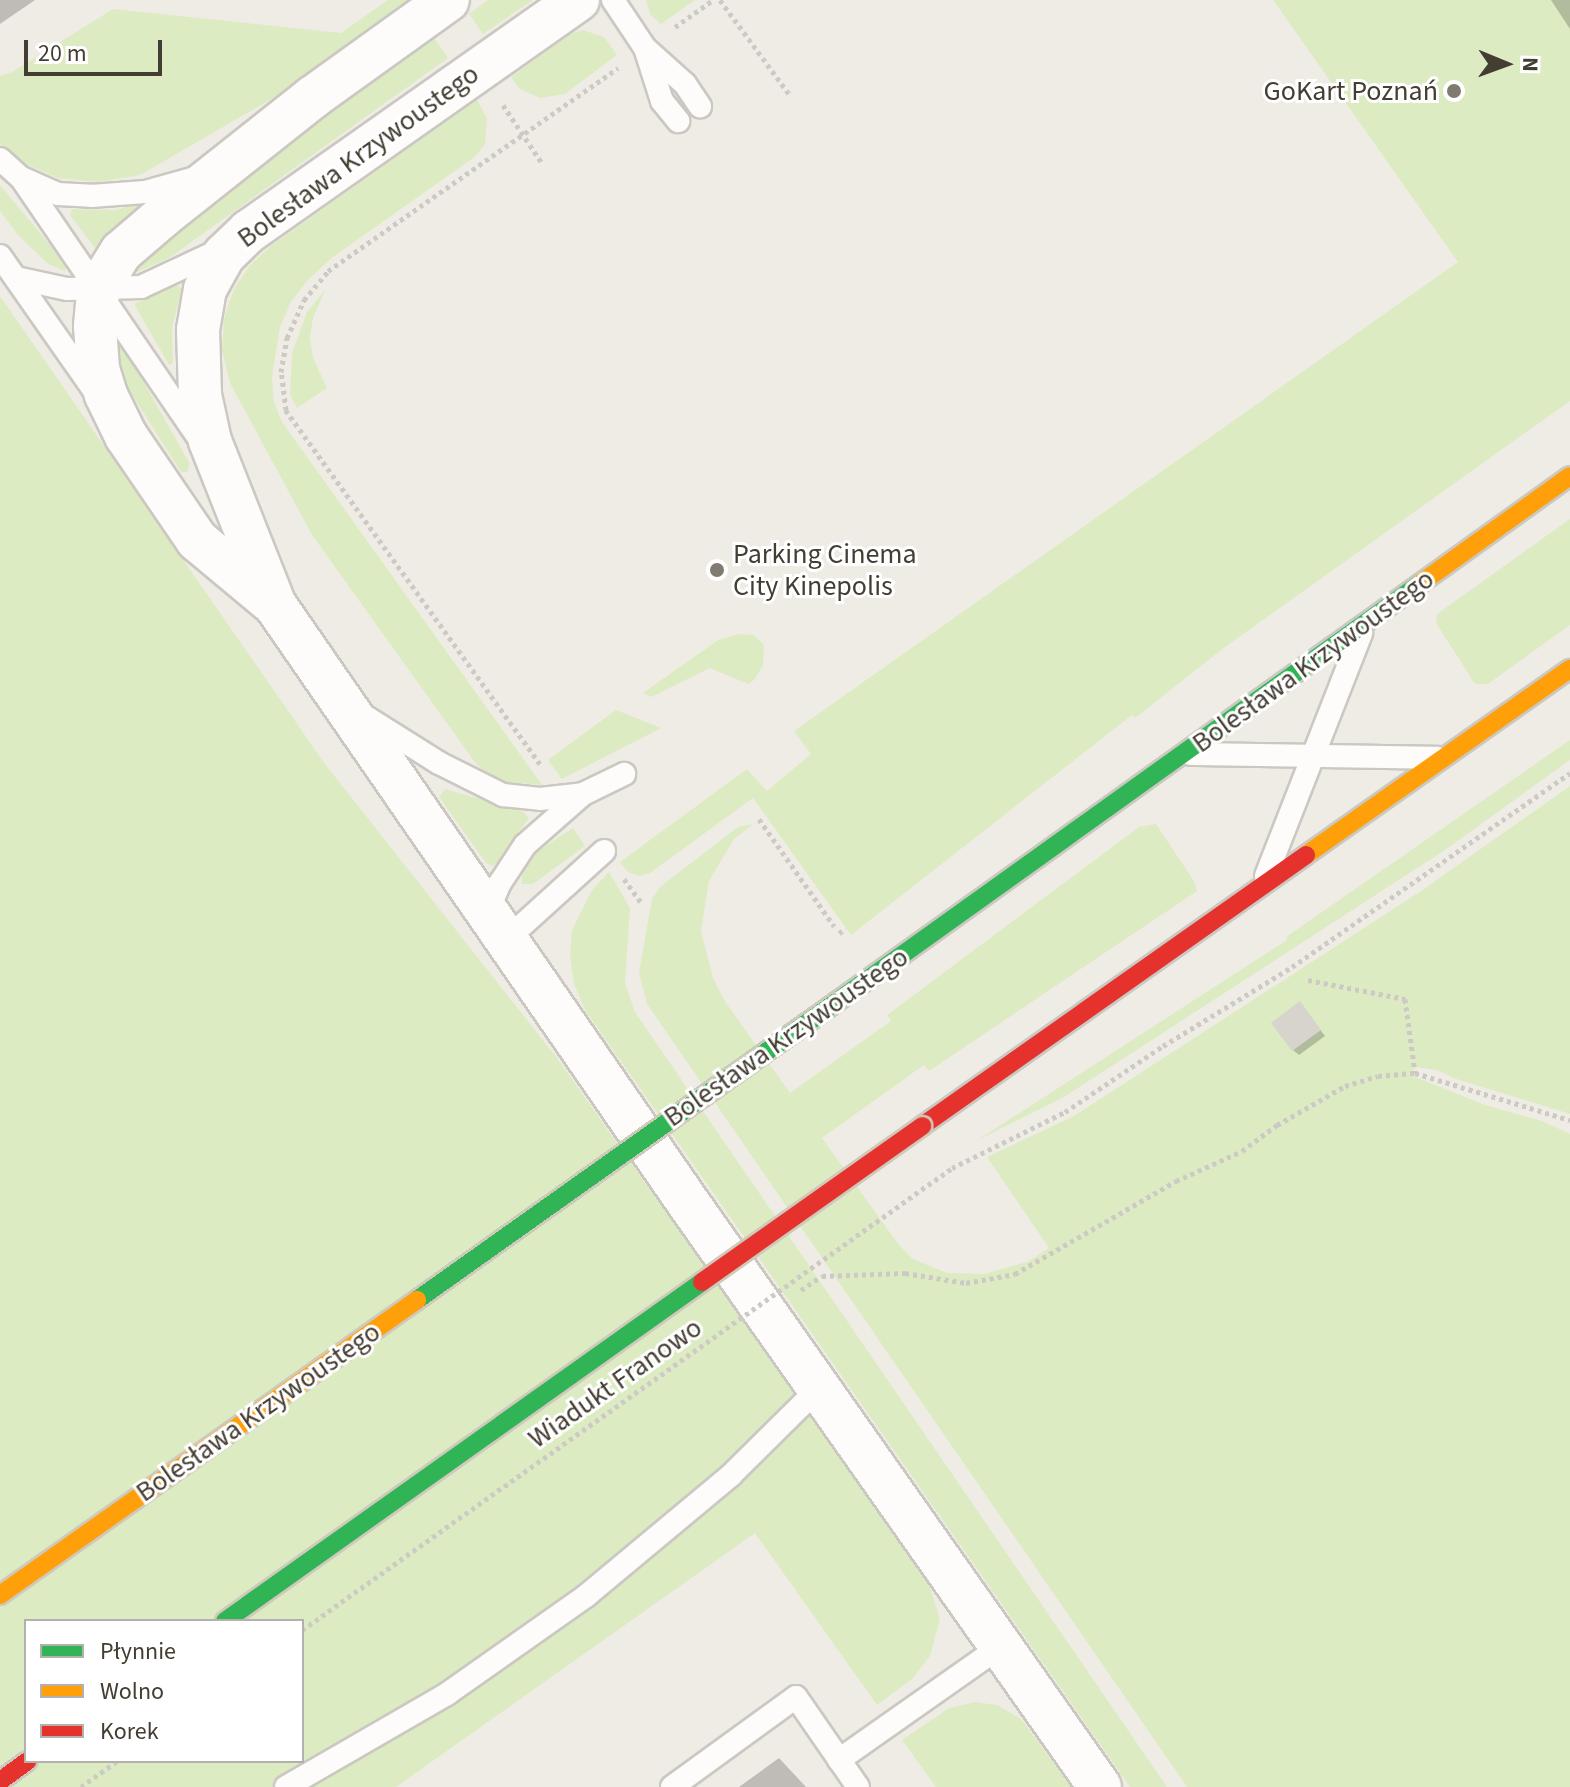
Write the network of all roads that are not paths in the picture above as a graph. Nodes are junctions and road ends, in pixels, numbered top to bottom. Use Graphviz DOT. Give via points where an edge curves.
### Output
graph roads {
  1 [pos="448,0"];
  2 [pos="578,0"];
  3 [pos="613,0"];
  4 [pos="645,48"];
  5 [pos="700,106"];
  6 [pos="678,121"];
  7 [pos="0,159"];
  8 [pos="231,163"];
  9 [pos="22,179"];
  10 [pos="234,243"];
  11 [pos="0,256"];
  12 [pos="16,278"];
  13 [pos="98,289"];
  14 [pos="126,436"];
  15 [pos="222,472"];
  16 [pos="1567,478"];
  17 [pos="275,605"];
  18 [pos="1365,624"];
  19 [pos="1570,669"];
  20 [pos="340,699"];
  21 [pos="1313,753"];
  22 [pos="1182,754"];
  23 [pos="1447,758"];
  24 [pos="624,774"];
  25 [pos="574,795"];
  26 [pos="604,851"];
  27 [pos="1263,885"];
  28 [pos="497,926"];
  29 [pos="819,1388"];
  30 [pos="0,1595"];
  31 [pos="228,1619"];
  32 [pos="1001,1646"];
  33 [pos="839,1760"];
  34 [pos="25,1763"];
  35 [pos="0,1781"];
  36 [pos="286,1787"];
  37 [pos="672,1787"];
  38 [pos="858,1787"];
  39 [pos="1100,1787"];
  1 -- 8 [label="street"];
  2 -- 10 [label="street, Bolesława Krzywoustego"];
  3 -- 4 [label="lane"];
  4 -- 5 [label="lane" via="685,84"];
  4 -- 6 [label="lane" via="662,101"];
  7 -- 9 [label="lane"];
  8 -- 9 [label="lane" via="183,183 127,195 58,194"];
  8 -- 13 [label="street" via="121,252"];
  9 -- 13 [label="lane"];
  10 -- 13 [label="lane" via="141,287"];
  10 -- 15 [label="street, Bolesława Krzywoustego" via="200,306 198,352 205,418"];
  11 -- 12 [label="lane"];
  12 -- 13 [label="lane" via="48,288"];
  12 -- 14 [label="lane"];
  13 -- 14 [label="street" via="98,369"];
  13 -- 15 [label="lane"];
  14 -- 17 [label="street" via="197,540"];
  15 -- 17 [label="street, Bolesława Krzywoustego"];
  16 -- 18 [label="main road, Bolesława Krzywoustego"];
  17 -- 20 [label="street"];
  18 -- 21 [label="lane"];
  18 -- 22 [label="main road, Bolesława Krzywoustego"];
  19 -- 23 [label="main road"];
  20 -- 25 [label="lane" via="487,789 518,798"];
  20 -- 28 [label="street"];
  21 -- 22 [label="lane"];
  21 -- 23 [label="lane"];
  21 -- 27 [label="lane"];
  22 -- 30 [label="main road, Bolesława Krzywoustego, bridge"];
  23 -- 27 [label="main road"];
  24 -- 25 [label="lane"];
  25 -- 28 [label="lane" via="525,845 500,883"];
  26 -- 28 [label="lane"];
  27 -- 31 [label="main road, bridge"];
  28 -- 29 [label="street"];
  29 -- 32 [label="street"];
  29 -- 36 [label="lane" via="731,1475 586,1596 447,1694"];
  32 -- 33 [label="lane"];
  32 -- 39 [label="street"];
  33 -- 37 [label="lane" via="796,1697"];
  33 -- 38 [label="lane"];
  34 -- 35 [label="main road"];
}
